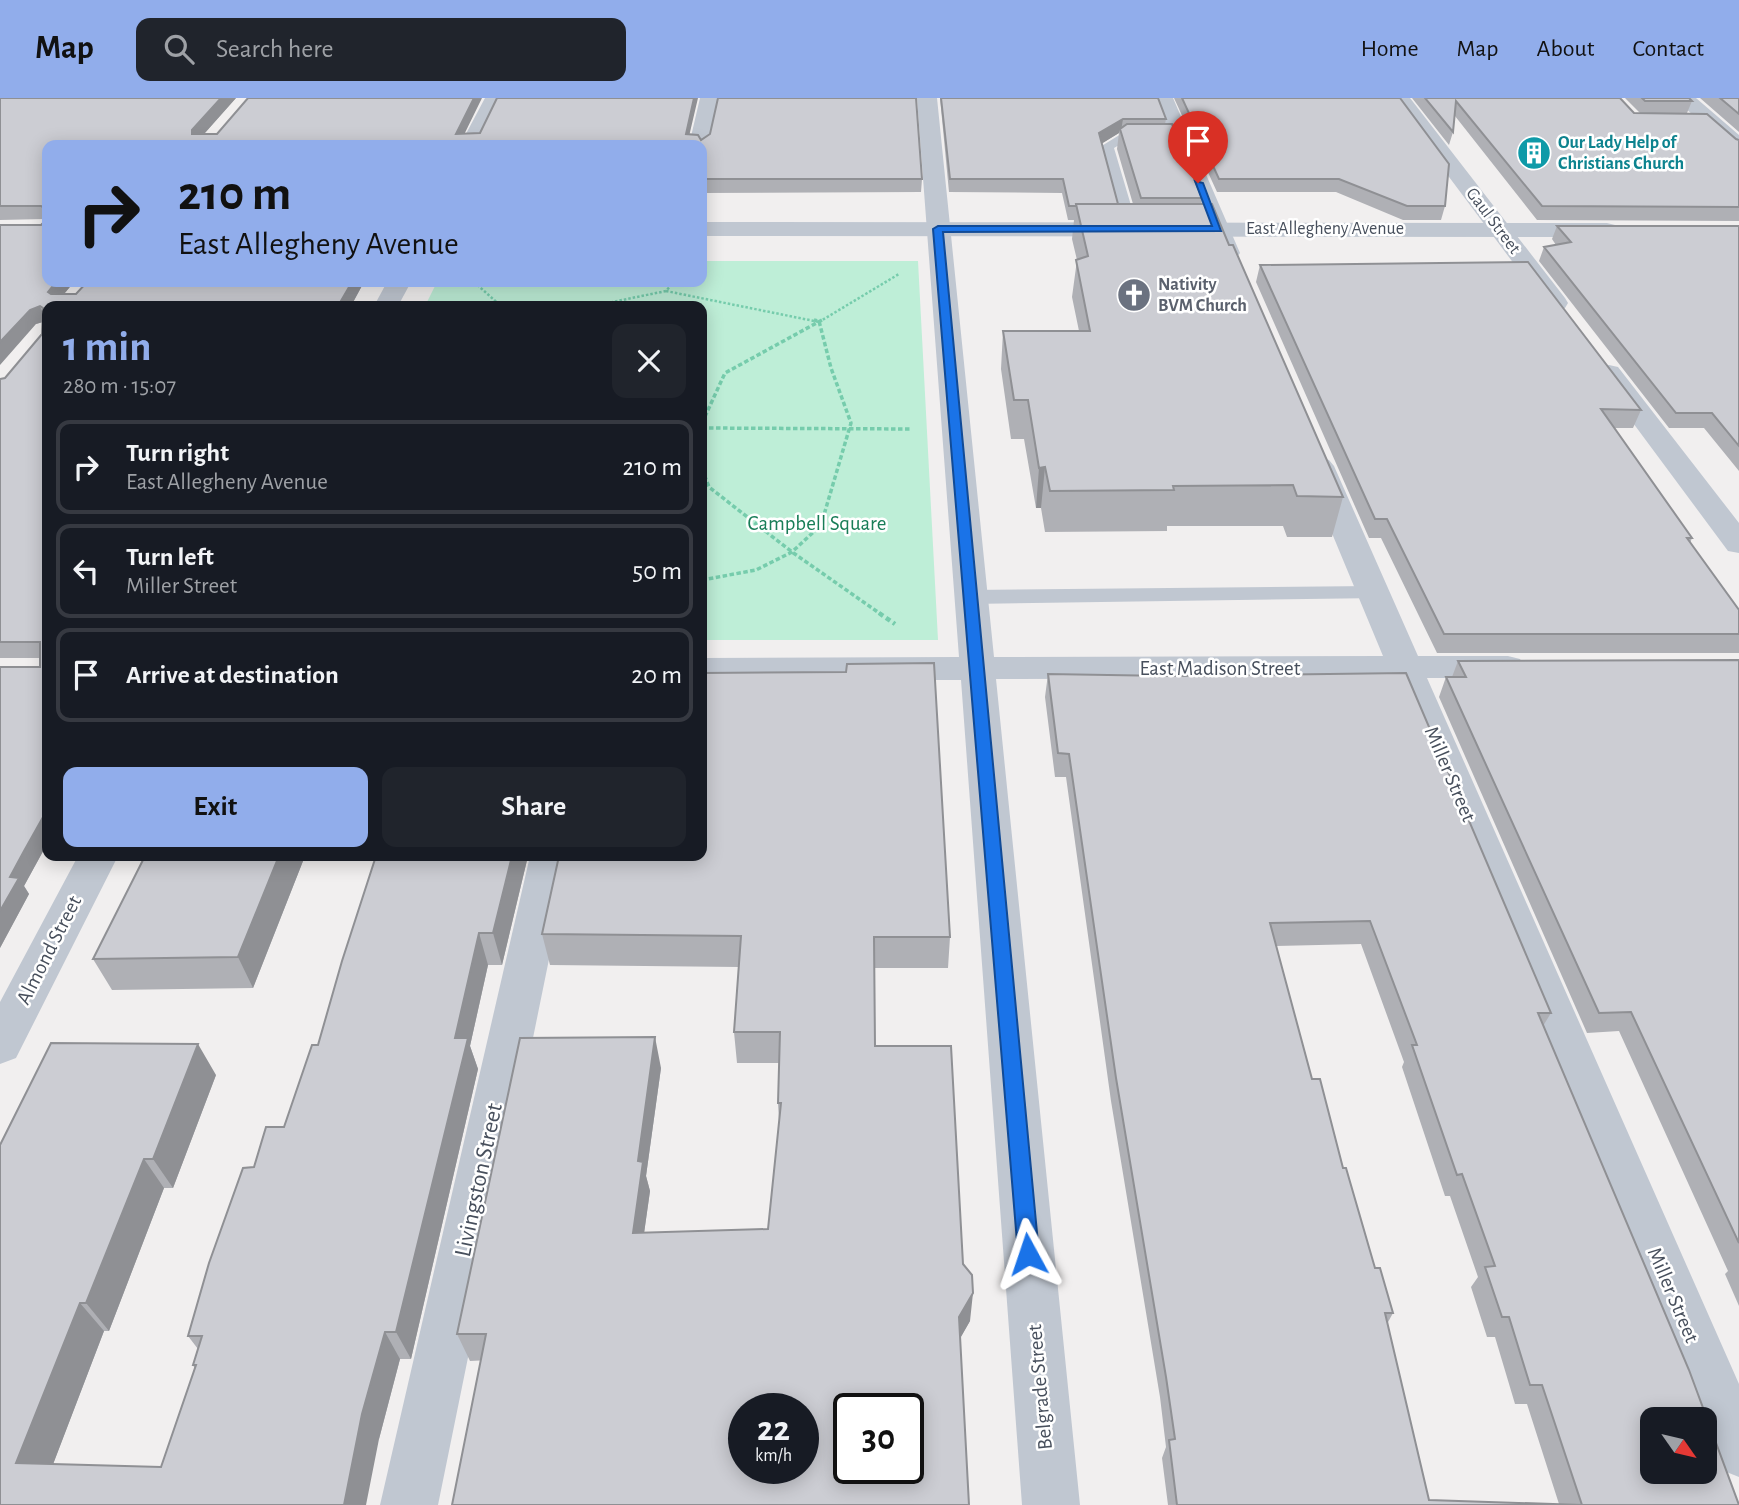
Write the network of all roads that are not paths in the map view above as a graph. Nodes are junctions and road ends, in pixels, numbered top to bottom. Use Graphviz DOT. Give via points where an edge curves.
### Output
graph roads {
  1 [pos="495,98"];
  2 [pos="709,98"];
  3 [pos="927,98"];
  4 [pos="1163,98"];
  5 [pos="1400,98"];
  6 [pos="1684,98"];
  7 [pos="1685,120"];
  8 [pos="1710,120"];
  9 [pos="1180,138"];
  10 [pos="473,140"];
  11 [pos="700,140"];
  12 [pos="1739,146"];
  13 [pos="707,229"];
  14 [pos="938,229"];
  15 [pos="1130,229"];
  16 [pos="1217,229"];
  17 [pos="1500,229"];
  18 [pos="1633,230"];
  19 [pos="1241,284"];
  20 [pos="1572,324"];
  21 [pos="1597,357"];
  22 [pos="1307,438"];
  23 [pos="1739,544"];
  24 [pos="1373,593"];
  25 [pos="971,597"];
  26 [pos="1405,667"];
  27 [pos="1544,667"];
  28 [pos="958,668"];
  29 [pos="707,669"];
  30 [pos="95,861"];
  31 [pos="549,861"];
  32 [pos="0,1045"];
  33 [pos="1739,1449"];
  34 [pos="409,1505"];
  35 [pos="1051,1505"];
  1 -- 10 [label="street"];
  2 -- 11 [label="street"];
  3 -- 14 [label="street, Belgrade Street"];
  4 -- 9 [label="street"];
  5 -- 17 [label="street, Gaul Street"];
  6 -- 8 [label="street"];
  7 -- 8 [label="lane"];
  8 -- 12 [label="street"];
  9 -- 15 [label="lane" via="1121,138 1107,147"];
  9 -- 16 [label="street"];
  13 -- 14 [label="street, East Allegheny Avenue"];
  14 -- 15 [label="street, East Allegheny Avenue"];
  14 -- 25 [label="street, Belgrade Street"];
  15 -- 16 [label="street, East Allegheny Avenue"];
  16 -- 17 [label="street, East Allegheny Avenue"];
  16 -- 19 [label="street"];
  17 -- 18 [label="street, East Allegheny Avenue"];
  17 -- 20 [label="street, Gaul Street"];
  21 -- 23 [label="street"];
  22 -- 24 [label="street, Miller Street"];
  24 -- 25 [label="lane"];
  24 -- 26 [label="street, Miller Street"];
  25 -- 28 [label="street, Belgrade Street"];
  26 -- 27 [label="street, East Madison Street"];
  26 -- 28 [label="street, East Madison Street"];
  26 -- 33 [label="street, Miller Street"];
  28 -- 29 [label="street, East Madison Street"];
  28 -- 35 [label="street, Belgrade Street"];
  30 -- 32 [label="street, Almond Street"];
  31 -- 34 [label="street, Livingston Street"];
}
